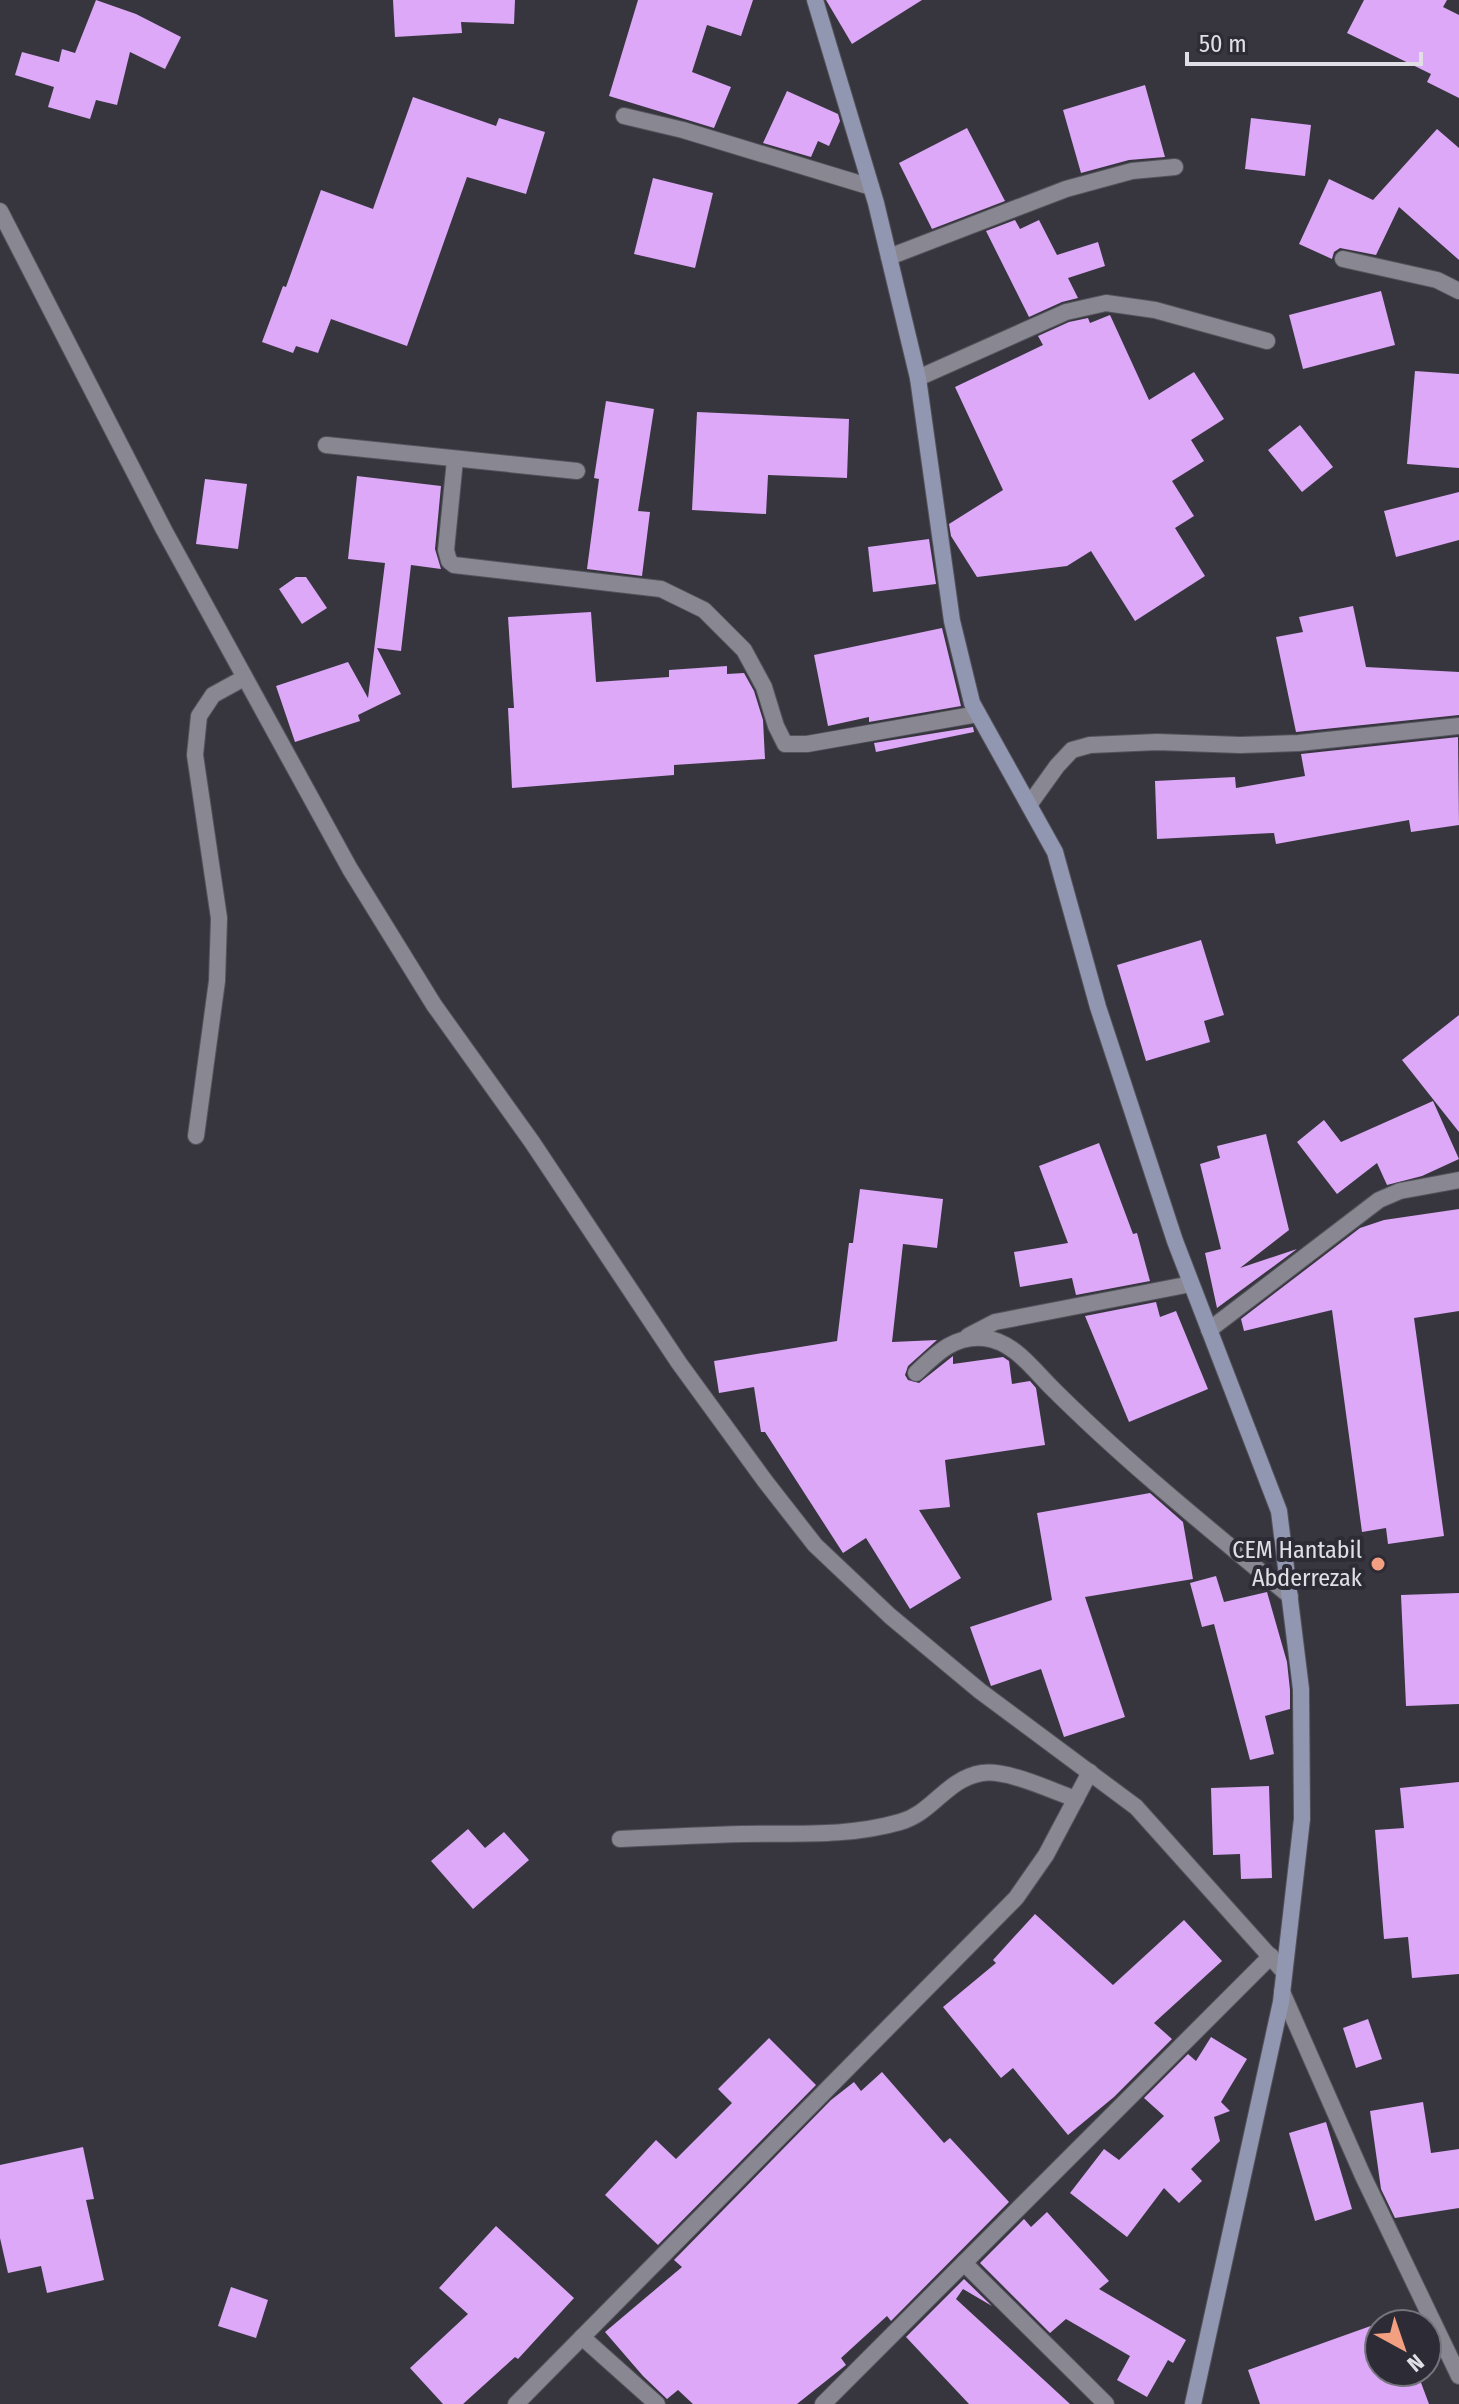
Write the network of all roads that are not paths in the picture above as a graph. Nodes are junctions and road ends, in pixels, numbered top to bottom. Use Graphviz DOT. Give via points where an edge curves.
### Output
graph roads {
  1 [pos="815,0"];
  2 [pos="624,116"];
  3 [pos="1175,167"];
  4 [pos="871,187"];
  5 [pos="0,211"];
  6 [pos="889,257"];
  7 [pos="1343,259"];
  8 [pos="1459,291"];
  9 [pos="1267,341"];
  10 [pos="918,378"];
  11 [pos="326,445"];
  12 [pos="455,460"];
  13 [pos="577,471"];
  14 [pos="244,678"];
  15 [pos="978,714"];
  16 [pos="1459,726"];
  17 [pos="1029,805"];
  18 [pos="196,1136"];
  19 [pos="1459,1180"];
  20 [pos="1191,1284"];
  21 [pos="1209,1330"];
  22 [pos="963,1340"];
  23 [pos="916,1373"];
  24 [pos="1290,1596"];
  25 [pos="1090,1772"];
  26 [pos="1076,1799"];
  27 [pos="620,1839"];
  28 [pos="1271,1956"];
  29 [pos="1284,1972"];
  30 [pos="1282,1992"];
  31 [pos="964,2263"];
  32 [pos="582,2337"];
  33 [pos="1459,2376"];
  34 [pos="516,2404"];
  35 [pos="657,2404"];
  36 [pos="823,2404"];
  37 [pos="1106,2404"];
  38 [pos="1193,2404"];
  1 -- 4 [label="street"];
  2 -- 4 [label="street"];
  3 -- 6 [label="street" via="1132,171 1066,189"];
  4 -- 6 [label="street"];
  5 -- 14 [label="street"];
  6 -- 10 [label="street"];
  7 -- 8 [label="street" via="1437,280"];
  9 -- 10 [label="street" via="1155,310 1106,303 1066,312"];
  10 -- 15 [label="street" via="952,621"];
  11 -- 12 [label="street"];
  12 -- 13 [label="street"];
  12 -- 15 [label="street" via="449,561 661,589 704,610 744,650 785,744"];
  14 -- 18 [label="street" via="213,695 199,716 195,755 219,918 217,981"];
  14 -- 25 [label="street" via="350,869 434,1005 765,1481 815,1545 890,1616"];
  15 -- 17 [label="street"];
  16 -- 17 [label="street" via="1299,743 1090,745 1072,750"];
  17 -- 20 [label="street" via="1055,852 1098,1007"];
  19 -- 21 [label="street" via="1379,1200"];
  20 -- 21 [label="street"];
  20 -- 22 [label="street" via="995,1322"];
  21 -- 24 [label="street" via="1279,1511"];
  22 -- 23 [label="street" via="943,1347"];
  22 -- 24 [label="street" via="984,1338 1009,1346 1108,1444"];
  24 -- 29 [label="street" via="1301,1689 1302,1819"];
  25 -- 26 [label="street"];
  25 -- 28 [label="street" via="1136,1807"];
  26 -- 27 [label="street" via="986,1772 959,1779 905,1821 878,1828 835,1834"];
  26 -- 32 [label="street" via="1016,1898"];
  28 -- 29 [label="street"];
  28 -- 31 [label="street"];
  29 -- 30 [label="street"];
  30 -- 33 [label="street"];
  30 -- 38 [label="street"];
  31 -- 36 [label="street"];
  31 -- 37 [label="street"];
  32 -- 34 [label="street"];
  32 -- 35 [label="street"];
}
